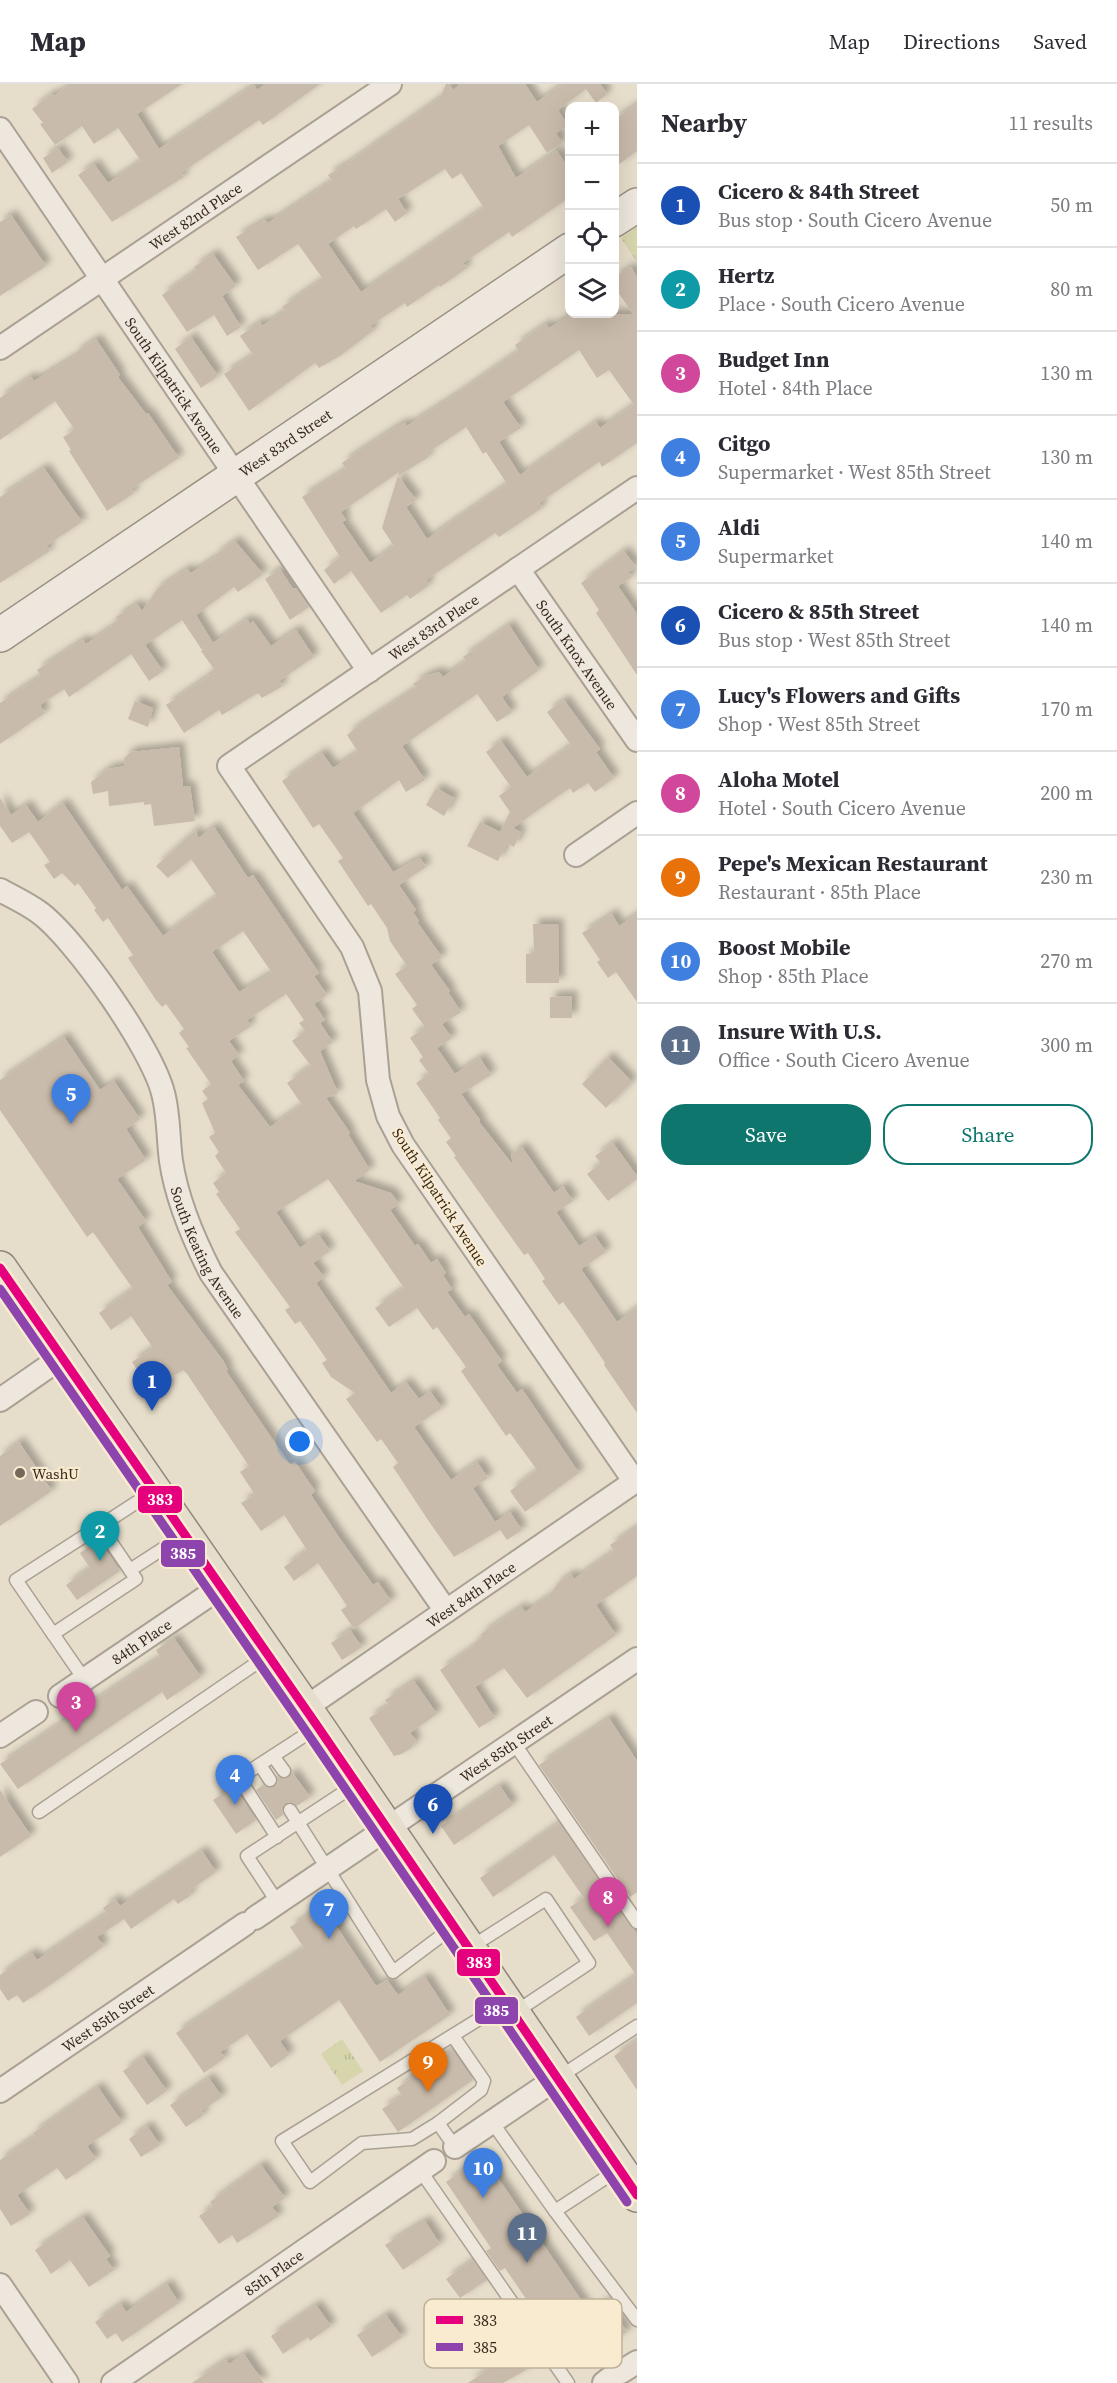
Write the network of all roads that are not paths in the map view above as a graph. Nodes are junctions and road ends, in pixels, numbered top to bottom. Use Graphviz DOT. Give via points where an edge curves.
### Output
graph roads {
  1 [pos="390,84"];
  2 [pos="0,129"];
  3 [pos="637,205"];
  4 [pos="619,217"];
  5 [pos="565,253"];
  6 [pos="101,279"];
  7 [pos="0,348"];
  8 [pos="237,476"];
  9 [pos="637,488"];
  10 [pos="518,569"];
  11 [pos="0,635"];
  12 [pos="369,671"];
  13 [pos="637,740"];
  14 [pos="229,766"];
  15 [pos="637,813"];
  16 [pos="576,855"];
  17 [pos="0,890"];
  18 [pos="0,1269"];
  19 [pos="62,1357"];
  20 [pos="0,1400"];
  21 [pos="636,1481"];
  22 [pos="154,1491"];
  23 [pos="100,1526"];
  24 [pos="185,1534"];
  25 [pos="130,1570"];
  26 [pos="221,1587"];
  27 [pos="446,1611"];
  28 [pos="53,1634"];
  29 [pos="268,1655"];
  30 [pos="635,1666"];
  31 [pos="84,1679"];
  32 [pos="60,1696"];
  33 [pos="36,1712"];
  34 [pos="311,1717"];
  35 [pos="0,1736"];
  36 [pos="514,1743"];
  37 [pos="273,1756"];
  38 [pos="260,1765"];
  39 [pos="284,1771"];
  40 [pos="270,1780"];
  41 [pos="357,1784"];
  42 [pos="304,1801"];
  43 [pos="290,1810"];
  44 [pos="39,1812"];
  45 [pos="313,1813"];
  46 [pos="299,1822"];
  47 [pos="388,1829"];
  48 [pos="277,1837"];
  49 [pos="329,1869"];
  50 [pos="278,1903"];
  51 [pos="637,1922"];
  52 [pos="462,1937"];
  53 [pos="510,2008"];
  54 [pos="637,2026"];
  55 [pos="453,2036"];
  56 [pos="558,2078"];
  57 [pos="0,2091"];
  58 [pos="492,2122"];
  59 [pos="438,2123"];
  60 [pos="455,2146"];
  61 [pos="427,2165"];
  62 [pos="628,2182"];
  63 [pos="555,2211"];
  64 [pos="0,2285"];
  65 [pos="514,2299"];
  66 [pos="621,2299"];
  67 [pos="622,2300"];
  68 [pos="637,2320"];
  69 [pos="558,2368"];
  70 [pos="67,2383"];
  71 [pos="113,2383"];
  72 [pos="568,2383"];
  1 -- 6 [label="street, West 82nd Place"];
  2 -- 6 [label="street, South Kilpatrick Avenue"];
  3 -- 4 [label="street"];
  5 -- 8 [label="street, West 83rd Street"];
  6 -- 7 [label="street, West 82nd Place"];
  6 -- 8 [label="street, South Kilpatrick Avenue"];
  8 -- 11 [label="street, West 83rd Street"];
  8 -- 12 [label="street, South Kilpatrick Avenue"];
  9 -- 10 [label="street, West 83rd Place"];
  10 -- 12 [label="street, West 83rd Place"];
  10 -- 13 [label="street, South Knox Avenue"];
  12 -- 14 [label="street, West 83rd Place"];
  14 -- 21 [label="street, South Kilpatrick Avenue" via="352,947 370,991 378,1080 388,1116 403,1145"];
  15 -- 16 [label="street"];
  17 -- 27 [label="street, South Keating Avenue" via="39,913 64,936 131,1028 163,1093 179,1198 211,1273"];
  18 -- 19 [label="main road"];
  19 -- 20 [label="street"];
  19 -- 22 [label="main road"];
  21 -- 27 [label="street, West 84th Place"];
  22 -- 23 [label="lane"];
  22 -- 24 [label="main road"];
  23 -- 25 [label="lane"];
  23 -- 28 [label="lane" via="16,1580"];
  24 -- 25 [label="lane"];
  24 -- 26 [label="main road"];
  25 -- 28 [label="lane" via="136,1579"];
  26 -- 29 [label="main road"];
  26 -- 31 [label="street, 84th Place"];
  27 -- 34 [label="street, West 84th Place"];
  28 -- 31 [label="lane"];
  29 -- 34 [label="main road"];
  29 -- 44 [label="lane"];
  30 -- 36 [label="street, West 85th Street"];
  31 -- 32 [label="street, 84th Place"];
  33 -- 35 [label="street"];
  34 -- 37 [label="lane"];
  34 -- 41 [label="main road"];
  36 -- 47 [label="street, West 85th Street"];
  36 -- 51 [label="lane"];
  37 -- 38 [label="lane"];
  37 -- 39 [label="lane"];
  38 -- 40 [label="lane"];
  38 -- 48 [label="lane" via="239,1778"];
  41 -- 45 [label="lane"];
  41 -- 47 [label="main road"];
  42 -- 45 [label="lane"];
  43 -- 46 [label="lane"];
  45 -- 46 [label="lane"];
  46 -- 48 [label="lane"];
  46 -- 49 [label="lane"];
  47 -- 49 [label="street, West 85th Street"];
  47 -- 52 [label="main road"];
  48 -- 50 [label="lane" via="247,1856"];
  49 -- 50 [label="street, West 85th Street"];
  49 -- 52 [label="lane" via="393,1972"];
  50 -- 57 [label="street, West 85th Street"];
  52 -- 53 [label="main road"];
  52 -- 53 [label="lane" via="546,1899 589,1963"];
  53 -- 55 [label="lane"];
  53 -- 56 [label="main road"];
  54 -- 56 [label="lane"];
  55 -- 59 [label="lane" via="484,2081 482,2090"];
  55 -- 59 [label="lane" via="282,2141 310,2182 362,2143 412,2139"];
  56 -- 58 [label="street"];
  56 -- 62 [label="main road"];
  58 -- 60 [label="street"];
  58 -- 63 [label="lane"];
  59 -- 60 [label="lane"];
  61 -- 65 [label="lane"];
  61 -- 71 [label="street, 85th Place"];
  62 -- 63 [label="lane"];
  63 -- 66 [label="lane"];
  64 -- 70 [label="street"];
  67 -- 68 [label="lane"];
  69 -- 72 [label="lane"];
}
